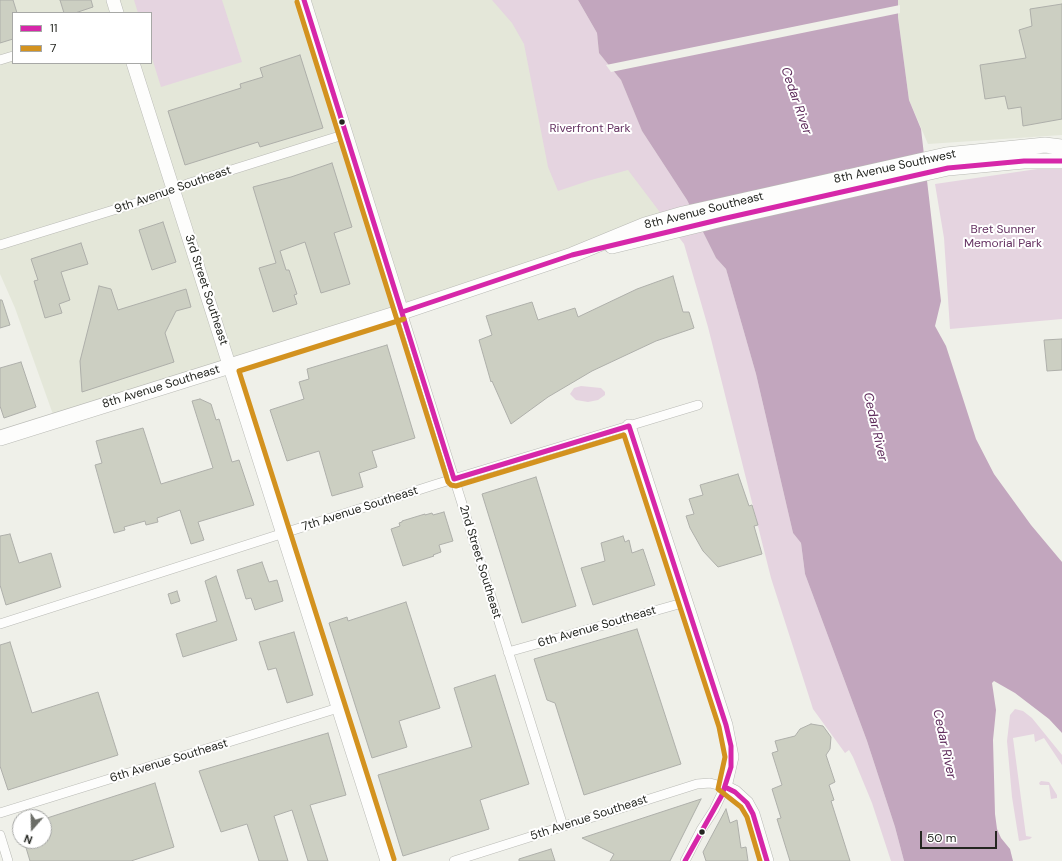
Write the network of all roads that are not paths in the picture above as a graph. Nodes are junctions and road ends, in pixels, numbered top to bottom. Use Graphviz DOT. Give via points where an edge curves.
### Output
graph roads {
  1 [pos="113,0"];
  2 [pos="304,0"];
  3 [pos="117,12"];
  4 [pos="12,56"];
  5 [pos="0,60"];
  6 [pos="133,64"];
  7 [pos="346,134"];
  8 [pos="1062,141"];
  9 [pos="1045,145"];
  10 [pos="1062,148"];
  11 [pos="985,157"];
  12 [pos="1062,161"];
  13 [pos="174,190"];
  14 [pos="818,190"];
  15 [pos="0,245"];
  16 [pos="402,312"];
  17 [pos="230,366"];
  18 [pos="698,405"];
  19 [pos="629,426"];
  20 [pos="0,438"];
  21 [pos="454,479"];
  22 [pos="282,534"];
  23 [pos="686,602"];
  24 [pos="0,624"];
  25 [pos="508,652"];
  26 [pos="338,708"];
  27 [pos="725,787"];
  28 [pos="0,813"];
  29 [pos="563,826"];
  30 [pos="0,835"];
  31 [pos="8,861"];
  32 [pos="386,861"];
  33 [pos="454,861"];
  34 [pos="685,861"];
  35 [pos="767,861"];
  1 -- 3 [label="street"];
  2 -- 7 [label="street, 2nd Street Southeast"];
  4 -- 5 [label="street"];
  6 -- 13 [label="street, 3rd Street Southeast"];
  7 -- 13 [label="street, 9th Avenue Southeast"];
  7 -- 16 [label="street, 2nd Street Southeast"];
  8 -- 9 [label="street, 8th Avenue Southwest"];
  9 -- 10 [label="main road, 8th Avenue Southwest"];
  9 -- 11 [label="main road, 8th Avenue Southwest"];
  11 -- 12 [label="main road, 8th Avenue Southwest"];
  11 -- 14 [label="main road, 8th Avenue Southwest" via="934,170"];
  13 -- 15 [label="street, 9th Avenue Southeast"];
  13 -- 17 [label="street, 3rd Street Southeast"];
  14 -- 16 [label="main road, 8th Avenue Southeast" via="722,218 648,231"];
  16 -- 17 [label="main road, 8th Avenue Southeast"];
  16 -- 21 [label="street, 2nd Street Southeast"];
  17 -- 20 [label="main road, 8th Avenue Southeast"];
  17 -- 22 [label="street, 3rd Street Southeast"];
  18 -- 19 [label="street, 7th Avenue Southeast"];
  19 -- 21 [label="street, 7th Avenue Southeast"];
  19 -- 23 [label="street"];
  21 -- 22 [label="street, 7th Avenue Southeast"];
  21 -- 25 [label="street, 2nd Street Southeast"];
  22 -- 24 [label="street, 7th Avenue Southeast"];
  22 -- 26 [label="street, 3rd Street Southeast"];
  23 -- 25 [label="street, 6th Avenue Southeast"];
  23 -- 27 [label="street" via="731,746 731,763"];
  25 -- 29 [label="street, 2nd Street Southeast"];
  26 -- 28 [label="street, 6th Avenue Southeast"];
  26 -- 32 [label="street, 3rd Street Southeast"];
  27 -- 29 [label="street, 5th Avenue Southeast" via="710,783 696,784"];
  27 -- 34 [label="street"];
  27 -- 35 [label="street" via="747,802"];
  29 -- 33 [label="street, 5th Avenue Southeast"];
  30 -- 31 [label="street"];
}
